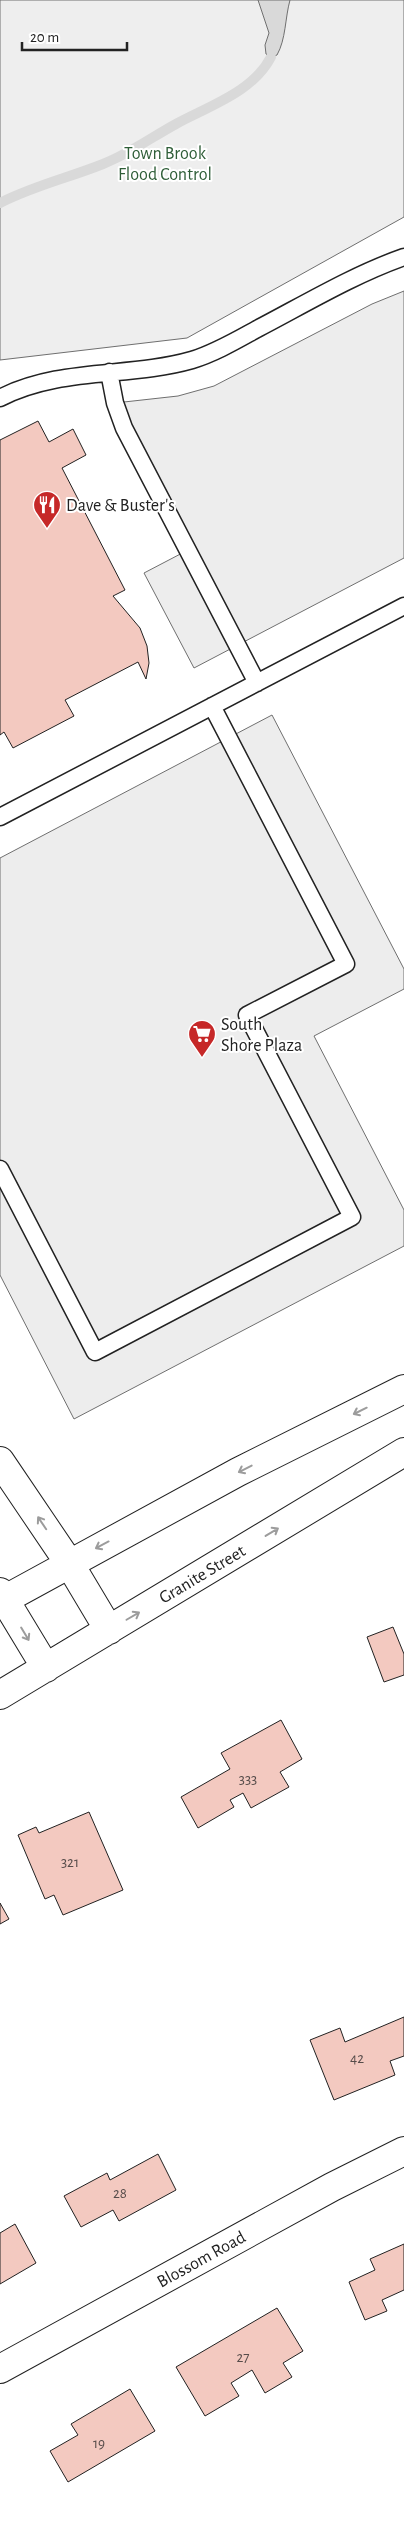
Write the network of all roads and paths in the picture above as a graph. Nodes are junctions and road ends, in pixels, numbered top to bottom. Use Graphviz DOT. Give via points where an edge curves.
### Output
graph roads {
  1 [pos="404,257"];
  2 [pos="109,372"];
  3 [pos="0,398"];
  4 [pos="404,606"];
  5 [pos="257,683"];
  6 [pos="212,706"];
  7 [pos="0,817"];
  8 [pos="0,1169"];
  9 [pos="404,1389"];
  10 [pos="404,1452"];
  11 [pos="0,1461"];
  12 [pos="69,1563"];
  13 [pos="1,1598"];
  14 [pos="109,1630"];
  15 [pos="46,1668"];
  16 [pos="0,1695"];
  17 [pos="404,2151"];
  18 [pos="0,2369"];
  1 -- 2 [label="lane" via="366,272 202,356 173,364"];
  2 -- 3 [label="lane" via="48,380"];
  2 -- 5 [label="lane" via="124,428"];
  4 -- 5 [label="lane"];
  5 -- 6 [label="lane"];
  6 -- 7 [label="lane"];
  6 -- 8 [label="lane" via="346,964 247,1015 352,1217 95,1352"];
  9 -- 12 [label="main road, one-way" via="238,1472"];
  14 -- 10 [label="main road, Granite Street, one-way"];
  12 -- 11 [label="main road, one-way"];
  12 -- 13 [label="main road"];
  12 -- 14 [label="main road"];
  13 -- 15 [label="main road, one-way"];
  14 -- 15 [label="main road, Granite Street"];
  15 -- 16 [label="main road, Granite Street"];
  17 -- 18 [label="main road, Blossom Road" via="332,2187"];
}
